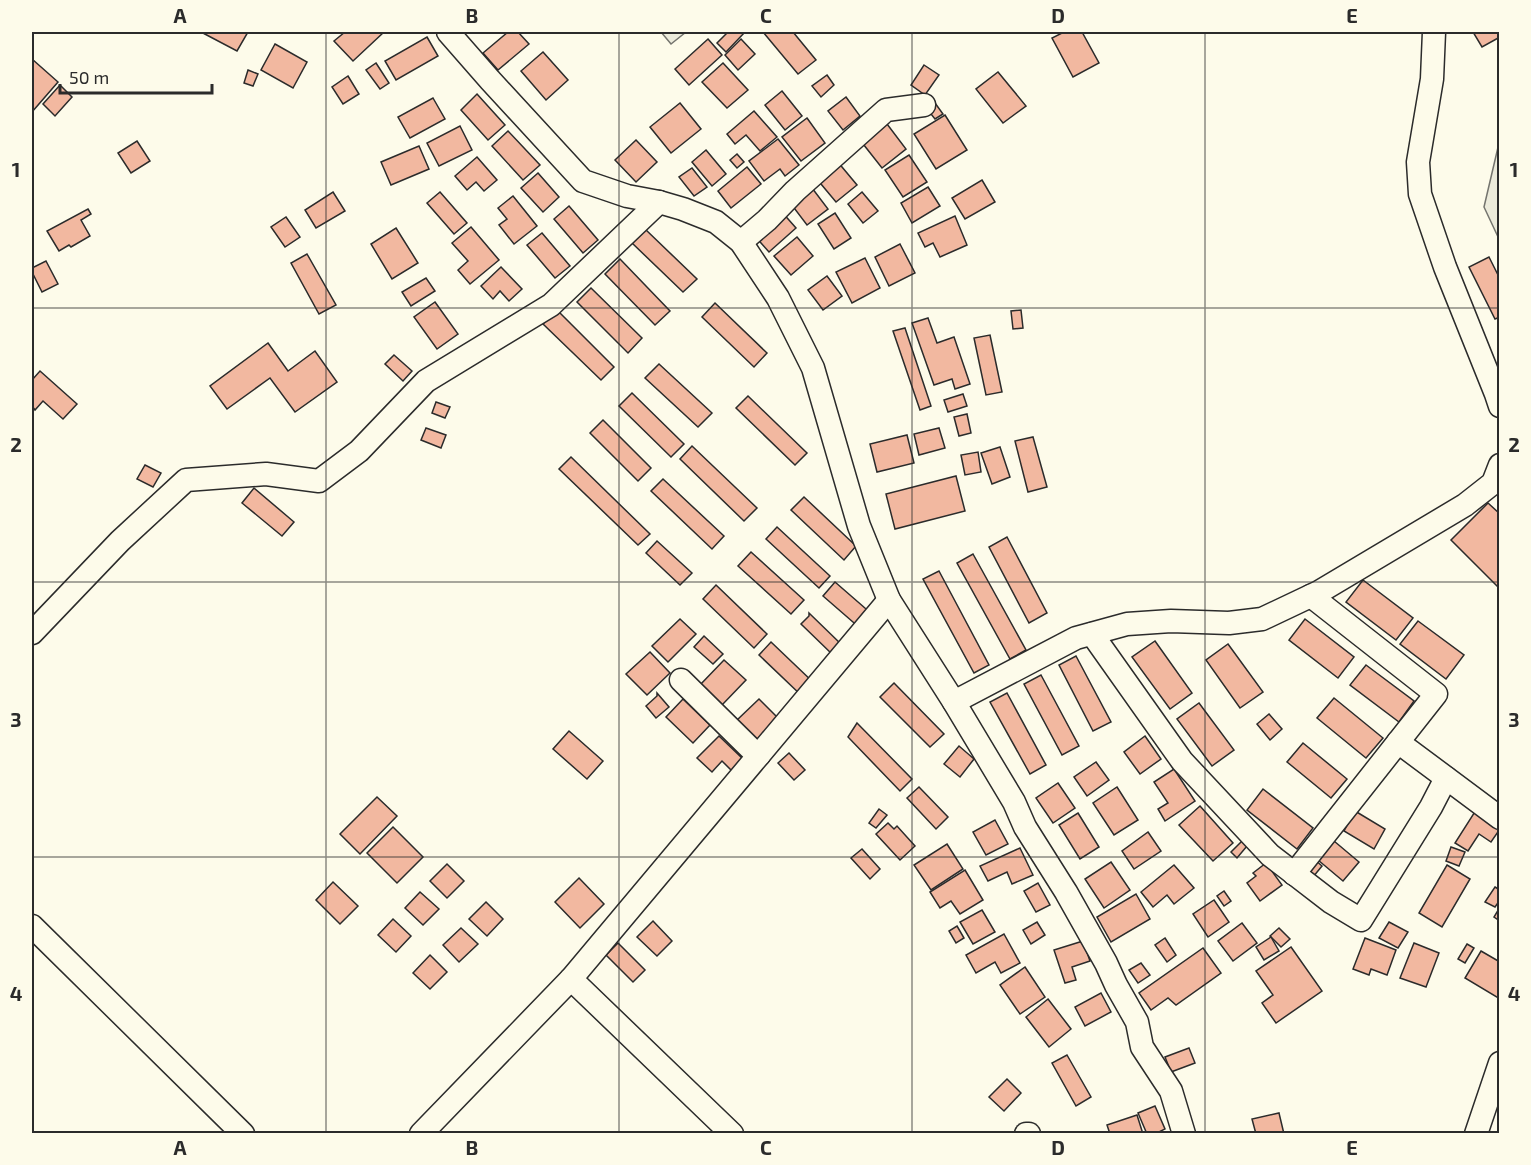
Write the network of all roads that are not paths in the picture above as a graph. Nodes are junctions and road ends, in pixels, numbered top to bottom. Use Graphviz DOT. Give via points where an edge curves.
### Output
graph roads {
  1 [pos="448,32"];
  2 [pos="1434,32"];
  3 [pos="924,105"];
  4 [pos="659,202"];
  5 [pos="741,242"];
  6 [pos="1500,406"];
  7 [pos="1500,465"];
  8 [pos="1311,596"];
  9 [pos="889,600"];
  10 [pos="32,633"];
  11 [pos="1092,633"];
  12 [pos="681,680"];
  13 [pos="954,702"];
  14 [pos="1398,742"];
  15 [pos="759,755"];
  16 [pos="1446,778"];
  17 [pos="1500,819"];
  18 [pos="1294,874"];
  19 [pos="32,926"];
  20 [pos="571,980"];
  21 [pos="1500,1063"];
  22 [pos="243,1134"];
  23 [pos="421,1134"];
  24 [pos="732,1134"];
  25 [pos="1184,1134"];
  26 [pos="1476,1134"];
  1 -- 4 [label="street" via="582,181"];
  2 -- 6 [label="street" via="1432,79 1418,162 1420,194"];
  3 -- 5 [label="street" via="886,110"];
  4 -- 5 [label="street" via="716,222"];
  4 -- 10 [label="street" via="551,305 426,381 359,451 319,481 266,474 186,480 120,541"];
  5 -- 9 [label="street" via="778,298 813,368 859,526"];
  7 -- 8 [label="street" via="1493,483 1465,505"];
  8 -- 11 [label="street" via="1262,619 1126,624"];
  8 -- 14 [label="street" via="1436,694"];
  9 -- 13 [label="street"];
  9 -- 15 [label="street"];
  11 -- 13 [label="street"];
  11 -- 18 [label="street" via="1182,761 1270,855"];
  12 -- 15 [label="street"];
  13 -- 25 [label="street" via="1106,963 1137,1022 1142,1047 1171,1091"];
  14 -- 16 [label="street"];
  14 -- 18 [label="street"];
  15 -- 20 [label="street"];
  16 -- 17 [label="street"];
  16 -- 18 [label="street" via="1361,920"];
  19 -- 22 [label="street"];
  20 -- 23 [label="street"];
  20 -- 24 [label="street"];
  21 -- 26 [label="street"];
}
